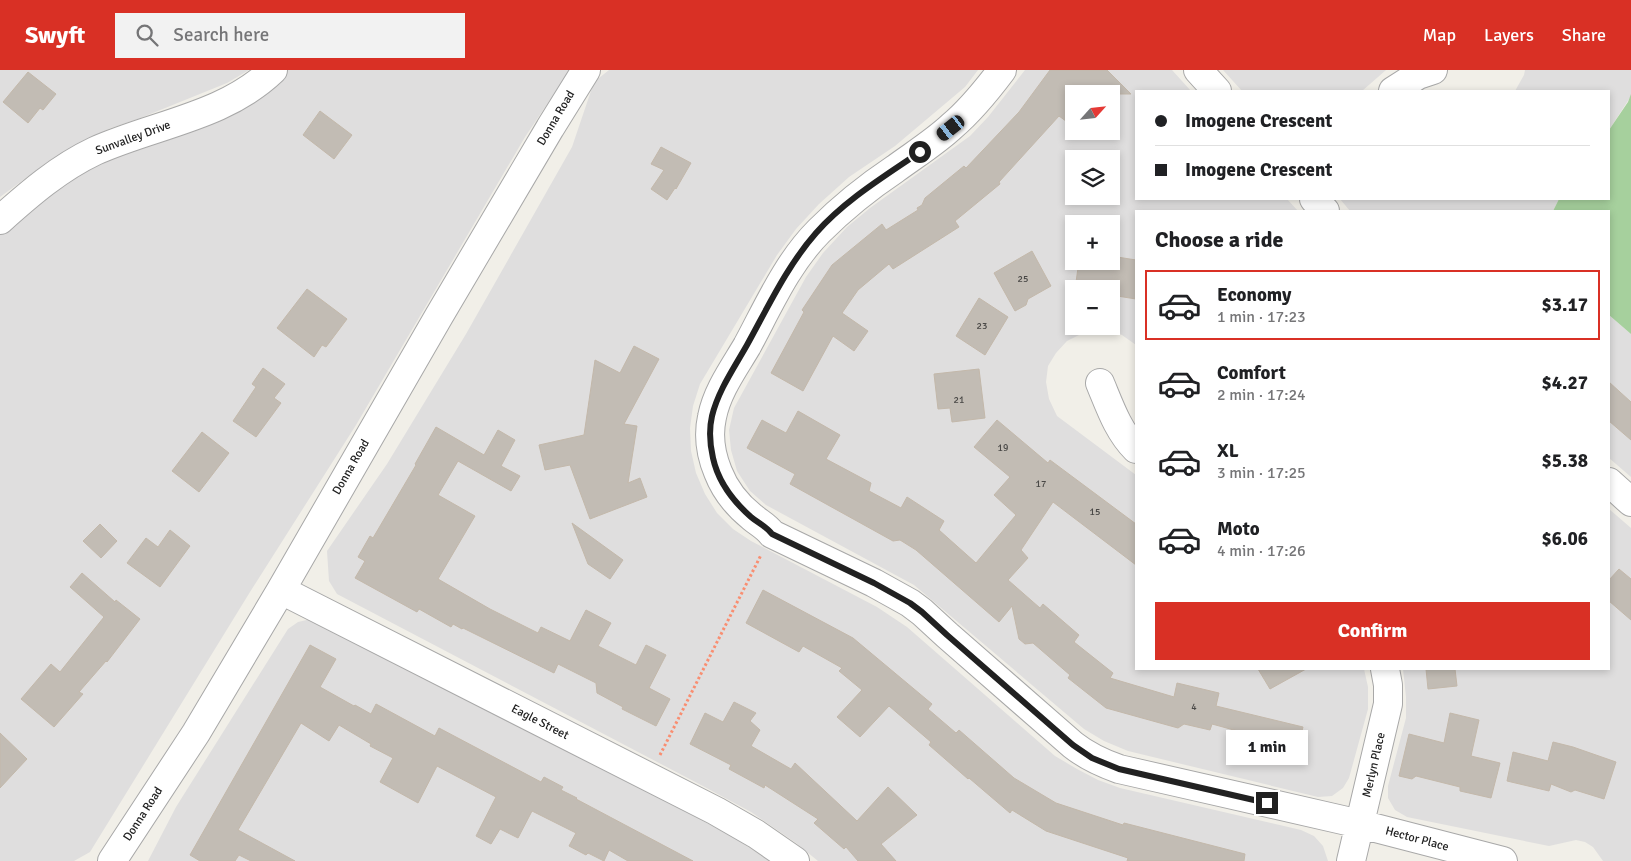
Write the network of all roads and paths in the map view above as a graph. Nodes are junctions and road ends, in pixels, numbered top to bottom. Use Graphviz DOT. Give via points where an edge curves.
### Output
graph roads {
  1 [pos="273,70"];
  2 [pos="586,70"];
  3 [pos="1002,70"];
  4 [pos="1198,70"];
  5 [pos="1434,70"];
  6 [pos="1216,90"];
  7 [pos="1395,90"];
  8 [pos="1315,200"];
  9 [pos="1324,210"];
  10 [pos="0,220"];
  11 [pos="1100,384"];
  12 [pos="1135,448"];
  13 [pos="1610,483"];
  14 [pos="1631,502"];
  15 [pos="772,534"];
  16 [pos="281,590"];
  17 [pos="1385,670"];
  18 [pos="649,778"];
  19 [pos="1360,824"];
  20 [pos="112,861"];
  21 [pos="795,861"];
  22 [pos="1350,861"];
  23 [pos="1503,861"];
  1 -- 10 [label="street, Sunvalley Drive" via="238,97 211,110 94,152 58,173"];
  2 -- 16 [label="street, Donna Road"];
  3 -- 15 [label="street, Hector Place" via="976,104 951,128 865,190 817,232 794,262 724,386 712,416 710,443 718,474 733,499"];
  4 -- 6 [label="street"];
  5 -- 7 [label="street" via="1418,75"];
  8 -- 9 [label="street"];
  11 -- 12 [label="street" via="1118,425"];
  13 -- 14 [label="street"];
  15 -- 18 [label="path"];
  15 -- 19 [label="street, Hector Place" via="910,603 1092,758 1119,769"];
  16 -- 18 [label="street, Eagle Street"];
  16 -- 20 [label="street, Donna Road" via="196,733"];
  17 -- 19 [label="street, Merlyn Place" via="1388,704"];
  18 -- 21 [label="street, Eagle Street" via="756,834"];
  19 -- 22 [label="street, Merlyn Place"];
  19 -- 23 [label="street, Hector Place"];
}
